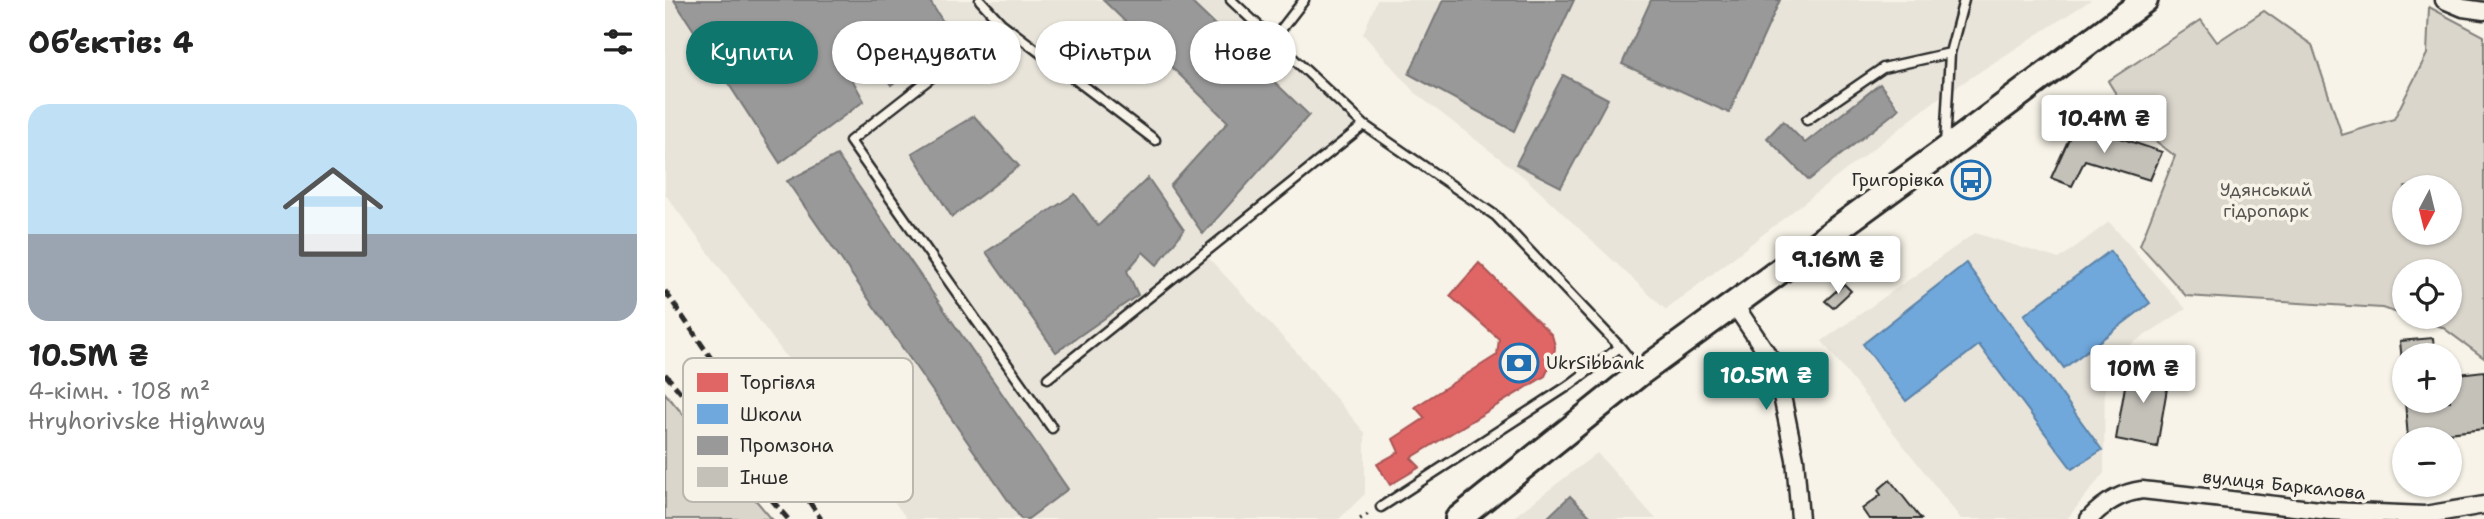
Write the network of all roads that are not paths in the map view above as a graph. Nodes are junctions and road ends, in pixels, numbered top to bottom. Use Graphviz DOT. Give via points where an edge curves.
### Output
graph roads {
  1 [pos="980,0"];
  2 [pos="1231,0"];
  3 [pos="1304,0"];
  4 [pos="1964,0"];
  5 [pos="2145,0"];
  6 [pos="2444,0"];
  7 [pos="2484,11"];
  8 [pos="999,21"];
  9 [pos="1253,21"];
  10 [pos="1288,21"];
  11 [pos="1021,38"];
  12 [pos="1951,53"];
  13 [pos="1296,61"];
  14 [pos="923,84"];
  15 [pos="1807,120"];
  16 [pos="1364,125"];
  17 [pos="1155,140"];
  18 [pos="1944,151"];
  19 [pos="1734,304"];
  20 [pos="1620,347"];
  21 [pos="1640,373"];
  22 [pos="1048,378"];
  23 [pos="1052,428"];
  24 [pos="2484,505"];
  25 [pos="1381,507"];
  26 [pos="1458,519"];
  27 [pos="1800,519"];
  28 [pos="2089,519"];
  1 -- 8 [label="lane"];
  2 -- 9 [label="lane"];
  3 -- 10 [label="lane"];
  4 -- 12 [label="lane"];
  5 -- 18 [label="main road"];
  6 -- 7 [label="street"];
  11 -- 17 [label="lane"];
  12 -- 15 [label="lane" via="1883,68"];
  12 -- 18 [label="lane"];
  13 -- 16 [label="lane"];
  14 -- 23 [label="lane" via="850,141"];
  16 -- 20 [label="lane" via="1496,216"];
  16 -- 22 [label="lane"];
  18 -- 19 [label="main road"];
  19 -- 21 [label="main road"];
  19 -- 27 [label="street" via="1776,367 1795,460"];
  20 -- 21 [label="lane"];
  20 -- 25 [label="lane"];
  21 -- 26 [label="main road"];
  24 -- 28 [label="street, вулиця Баркалова" via="2424,514 2329,511 2142,490 2112,499"];
}
